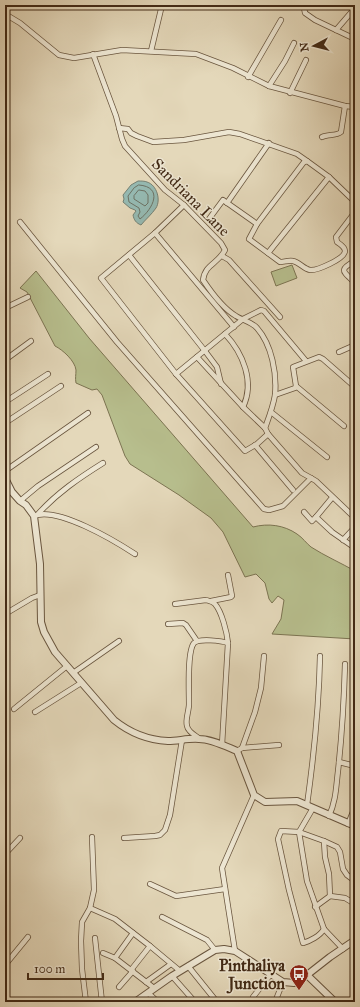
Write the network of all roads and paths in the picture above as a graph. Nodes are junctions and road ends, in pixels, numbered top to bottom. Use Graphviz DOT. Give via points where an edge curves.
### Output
graph roads {
  1 [pos="162,5"];
  2 [pos="306,5"];
  3 [pos="355,8"];
  4 [pos="5,14"];
  5 [pos="281,20"];
  6 [pos="336,30"];
  7 [pos="355,39"];
  8 [pos="294,43"];
  9 [pos="151,50"];
  10 [pos="93,54"];
  11 [pos="306,60"];
  12 [pos="248,77"];
  13 [pos="269,86"];
  14 [pos="290,93"];
  15 [pos="345,106"];
  16 [pos="355,107"];
  17 [pos="119,128"];
  18 [pos="322,137"];
  19 [pos="269,143"];
  20 [pos="308,161"];
  21 [pos="329,177"];
  22 [pos="355,202"];
  23 [pos="226,203"];
  24 [pos="184,205"];
  25 [pos="355,212"];
  26 [pos="209,219"];
  27 [pos="20,222"];
  28 [pos="257,224"];
  29 [pos="155,233"];
  30 [pos="268,253"];
  31 [pos="129,255"];
  32 [pos="222,256"];
  33 [pos="355,261"];
  34 [pos="355,283"];
  35 [pos="28,297"];
  36 [pos="5,308"];
  37 [pos="280,317"];
  38 [pos="243,319"];
  39 [pos="234,327"];
  40 [pos="225,334"];
  41 [pos="31,342"];
  42 [pos="355,345"];
  43 [pos="205,351"];
  44 [pos="339,352"];
  45 [pos="197,357"];
  46 [pos="5,360"];
  47 [pos="306,361"];
  48 [pos="48,374"];
  49 [pos="176,374"];
  50 [pos="221,384"];
  51 [pos="61,386"];
  52 [pos="296,386"];
  53 [pos="355,387"];
  54 [pos="275,395"];
  55 [pos="5,402"];
  56 [pos="243,407"];
  57 [pos="271,412"];
  58 [pos="88,413"];
  59 [pos="5,423"];
  60 [pos="344,426"];
  61 [pos="265,428"];
  62 [pos="268,434"];
  63 [pos="255,445"];
  64 [pos="96,447"];
  65 [pos="327,457"];
  66 [pos="103,463"];
  67 [pos="5,470"];
  68 [pos="5,478"];
  69 [pos="311,478"];
  70 [pos="293,490"];
  71 [pos="331,499"];
  72 [pos="20,501"];
  73 [pos="304,512"];
  74 [pos="36,515"];
  75 [pos="316,517"];
  76 [pos="355,518"];
  77 [pos="355,527"];
  78 [pos="343,540"];
  79 [pos="355,548"];
  80 [pos="135,554"];
  81 [pos="228,575"];
  82 [pos="40,595"];
  83 [pos="211,601"];
  84 [pos="176,604"];
  85 [pos="5,614"];
  86 [pos="168,624"];
  87 [pos="197,641"];
  88 [pos="119,642"];
  89 [pos="228,643"];
  90 [pos="264,656"];
  91 [pos="320,656"];
  92 [pos="345,664"];
  93 [pos="67,666"];
  94 [pos="73,673"];
  95 [pos="81,683"];
  96 [pos="14,709"];
  97 [pos="35,712"];
  98 [pos="200,739"];
  99 [pos="182,740"];
  100 [pos="222,745"];
  101 [pos="279,745"];
  102 [pos="240,749"];
  103 [pos="339,762"];
  104 [pos="355,766"];
  105 [pos="254,795"];
  106 [pos="310,806"];
  107 [pos="355,807"];
  108 [pos="329,816"];
  109 [pos="348,824"];
  110 [pos="355,826"];
  111 [pos="299,832"];
  112 [pos="92,837"];
  113 [pos="20,838"];
  114 [pos="124,838"];
  115 [pos="324,841"];
  116 [pos="5,854"];
  117 [pos="355,881"];
  118 [pos="150,884"];
  119 [pos="225,889"];
  120 [pos="330,896"];
  121 [pos="355,904"];
  122 [pos="315,907"];
  123 [pos="90,908"];
  124 [pos="162,917"];
  125 [pos="324,929"];
  126 [pos="133,933"];
  127 [pos="28,937"];
  128 [pos="95,938"];
  129 [pos="355,940"];
  130 [pos="150,946"];
  131 [pos="342,949"];
  132 [pos="215,950"];
  133 [pos="235,951"];
  134 [pos="103,953"];
  135 [pos="115,958"];
  136 [pos="171,964"];
  137 [pos="5,965"];
  138 [pos="188,966"];
  139 [pos="132,971"];
  140 [pos="180,971"];
  141 [pos="271,974"];
  142 [pos="307,975"];
  143 [pos="172,976"];
  144 [pos="146,982"];
  145 [pos="283,982"];
  146 [pos="119,987"];
  147 [pos="154,988"];
  148 [pos="148,993"];
  149 [pos="253,997"];
  150 [pos="86,1002"];
  151 [pos="102,1002"];
  152 [pos="135,1002"];
  153 [pos="158,1002"];
  154 [pos="195,1002"];
  155 [pos="217,1002"];
  156 [pos="275,1002"];
  157 [pos="335,1002"];
  1 -- 9 [label="street"];
  2 -- 6 [label="street" via="305,13"];
  3 -- 6 [label="street"];
  4 -- 10 [label="street" via="59,55 74,58"];
  5 -- 12 [label="street"];
  6 -- 7 [label="street"];
  8 -- 13 [label="street"];
  9 -- 10 [label="street"];
  9 -- 12 [label="street" via="196,54 233,68"];
  10 -- 17 [label="street, Sandriana Lane"];
  11 -- 14 [label="street"];
  12 -- 13 [label="street"];
  13 -- 14 [label="street"];
  14 -- 15 [label="street"];
  15 -- 16 [label="street"];
  15 -- 18 [label="street" via="341,132"];
  17 -- 19 [label="street" via="128,129 137,136 153,142 184,140 229,132"];
  17 -- 24 [label="street, Sandriana Lane" via="125,146 166,190"];
  19 -- 20 [label="street"];
  19 -- 23 [label="street"];
  20 -- 21 [label="street"];
  20 -- 28 [label="street" via="304,162"];
  21 -- 22 [label="street"];
  21 -- 30 [label="street"];
  23 -- 26 [label="street" via="223,200"];
  23 -- 28 [label="street"];
  24 -- 29 [label="street"];
  24 -- 32 [label="street, Sandriana Lane" via="221,243 225,250"];
  25 -- 30 [label="street" via="336,237 345,252 337,261 309,270 294,261 280,262"];
  27 -- 69 [label="street" via="116,342 264,509 283,506"];
  28 -- 30 [label="street" via="249,239"];
  29 -- 31 [label="street"];
  29 -- 39 [label="street"];
  31 -- 43 [label="street"];
  31 -- 49 [label="street" via="101,278"];
  32 -- 37 [label="street" via="229,260"];
  32 -- 38 [label="street, Sandriana Lane" via="204,271 203,280 235,316"];
  33 -- 34 [label="street" via="344,268 345,273"];
  35 -- 36 [label="street"];
  38 -- 39 [label="street"];
  38 -- 47 [label="street" via="260,310 264,311"];
  38 -- 54 [label="street, Sandriana Lane" via="257,328 266,341 272,359"];
  39 -- 40 [label="street"];
  40 -- 43 [label="street"];
  40 -- 56 [label="street" via="243,359 248,377"];
  41 -- 46 [label="street"];
  42 -- 44 [label="street"];
  43 -- 45 [label="street"];
  43 -- 50 [label="street" via="217,367"];
  45 -- 49 [label="street"];
  45 -- 50 [label="street"];
  47 -- 52 [label="street" via="293,367"];
  47 -- 53 [label="street" via="322,357"];
  48 -- 55 [label="street"];
  49 -- 63 [label="street" via="245,451"];
  50 -- 56 [label="street"];
  51 -- 59 [label="street"];
  52 -- 54 [label="street"];
  52 -- 60 [label="street"];
  54 -- 57 [label="street, Sandriana Lane"];
  56 -- 61 [label="street"];
  57 -- 61 [label="street, Sandriana Lane"];
  57 -- 65 [label="street"];
  58 -- 67 [label="street"];
  61 -- 62 [label="street"];
  62 -- 63 [label="street"];
  62 -- 69 [label="street" via="302,473"];
  63 -- 70 [label="street"];
  64 -- 72 [label="street"];
  66 -- 74 [label="street" via="74,481"];
  68 -- 72 [label="street"];
  69 -- 76 [label="street"];
  71 -- 75 [label="street"];
  72 -- 74 [label="street"];
  73 -- 75 [label="street" via="312,521"];
  74 -- 80 [label="street" via="45,514 73,521 104,534"];
  74 -- 82 [label="street"];
  75 -- 78 [label="street"];
  77 -- 78 [label="street"];
  78 -- 79 [label="street"];
  81 -- 83 [label="street" via="232,596"];
  82 -- 85 [label="street"];
  82 -- 93 [label="street" via="44,632 55,652"];
  83 -- 84 [label="street"];
  83 -- 89 [label="street" via="222,620"];
  86 -- 87 [label="street" via="184,623"];
  87 -- 89 [label="street" via="214,640"];
  87 -- 98 [label="street" via="190,658 189,710 186,726"];
  88 -- 94 [label="street"];
  89 -- 100 [label="street"];
  90 -- 102 [label="street" via="261,688 255,712"];
  91 -- 106 [label="street"];
  92 -- 103 [label="street"];
  93 -- 94 [label="street"];
  93 -- 96 [label="street"];
  94 -- 95 [label="street"];
  95 -- 97 [label="street"];
  95 -- 99 [label="street" via="125,729 144,738"];
  98 -- 99 [label="street"];
  98 -- 100 [label="street"];
  99 -- 114 [label="street" via="170,815 165,830 155,836"];
  100 -- 102 [label="street"];
  101 -- 102 [label="street"];
  102 -- 105 [label="street"];
  103 -- 104 [label="street"];
  103 -- 108 [label="street" via="334,805"];
  105 -- 106 [label="street" via="265,802 297,801"];
  105 -- 119 [label="street" via="224,860 222,868"];
  106 -- 108 [label="street"];
  106 -- 111 [label="street"];
  107 -- 109 [label="street"];
  108 -- 109 [label="street"];
  109 -- 110 [label="street"];
  111 -- 115 [label="street"];
  111 -- 122 [label="street" via="307,881"];
  111 -- 125 [label="street" via="281,832 278,839 303,943 313,939"];
  112 -- 123 [label="street" via="95,879"];
  113 -- 116 [label="street"];
  115 -- 117 [label="street" via="337,847 343,868"];
  115 -- 120 [label="street"];
  118 -- 119 [label="street" via="176,896"];
  119 -- 133 [label="street"];
  120 -- 121 [label="street" via="345,898"];
  120 -- 122 [label="street"];
  122 -- 125 [label="street"];
  123 -- 126 [label="street" via="115,919"];
  123 -- 150 [label="street" via="82,922 81,941"];
  124 -- 132 [label="street" via="207,940"];
  125 -- 131 [label="street"];
  126 -- 130 [label="street"];
  126 -- 135 [label="street"];
  127 -- 137 [label="street"];
  128 -- 151 [label="street"];
  129 -- 131 [label="street"];
  130 -- 136 [label="street"];
  130 -- 139 [label="street"];
  131 -- 142 [label="street"];
  132 -- 133 [label="street"];
  132 -- 138 [label="street"];
  133 -- 141 [label="street"];
  134 -- 135 [label="street"];
  135 -- 139 [label="street"];
  136 -- 140 [label="street"];
  136 -- 144 [label="street"];
  138 -- 140 [label="street"];
  138 -- 155 [label="street"];
  139 -- 144 [label="street"];
  139 -- 146 [label="street"];
  140 -- 143 [label="street"];
  141 -- 145 [label="street"];
  141 -- 149 [label="street"];
  142 -- 145 [label="street" via="294,982"];
  142 -- 157 [label="street"];
  143 -- 147 [label="street"];
  143 -- 154 [label="street"];
  144 -- 147 [label="street"];
  145 -- 156 [label="street"];
  147 -- 148 [label="street"];
  148 -- 152 [label="street"];
  148 -- 153 [label="street"];
}
